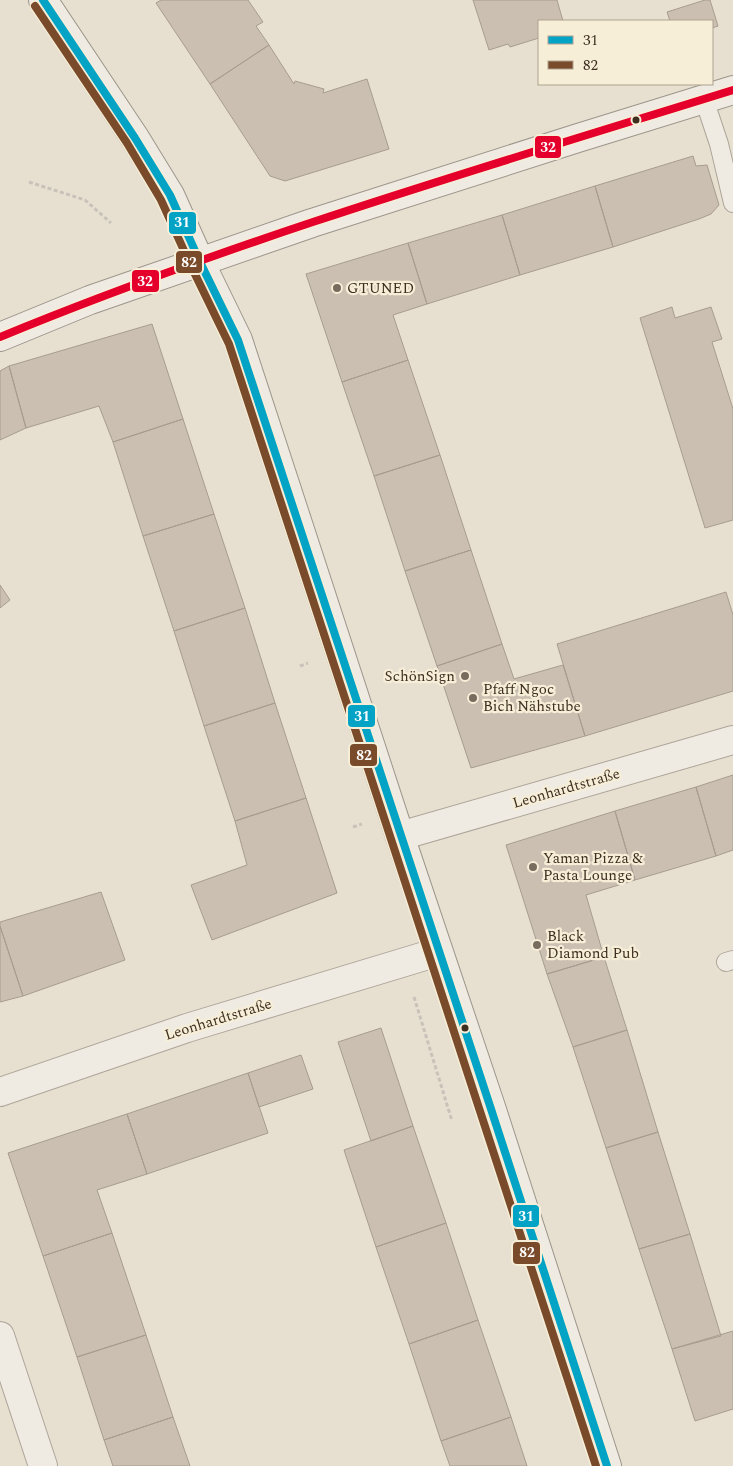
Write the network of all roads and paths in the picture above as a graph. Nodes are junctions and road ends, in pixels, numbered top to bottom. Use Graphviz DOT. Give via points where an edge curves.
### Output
graph roads {
  1 [pos="43,0"];
  2 [pos="733,90"];
  3 [pos="704,99"];
  4 [pos="29,182"];
  5 [pos="733,203"];
  6 [pos="111,223"];
  7 [pos="200,262"];
  8 [pos="0,337"];
  9 [pos="733,740"];
  10 [pos="400,836"];
  11 [pos="438,952"];
  12 [pos="414,997"];
  13 [pos="0,1092"];
  14 [pos="452,1121"];
  15 [pos="0,1336"];
  16 [pos="43,1466"];
  17 [pos="608,1466"];
  1 -- 7 [label="street" via="145,153 170,195"];
  2 -- 3 [label="street"];
  3 -- 5 [label="lane"];
  3 -- 7 [label="street" via="321,220"];
  4 -- 6 [label="path" via="85,200"];
  7 -- 8 [label="street" via="90,300"];
  7 -- 10 [label="street" via="238,340"];
  9 -- 10 [label="street, Leonhardtstraße"];
  10 -- 11 [label="street"];
  11 -- 13 [label="street, Leonhardtstraße" via="187,1028"];
  11 -- 17 [label="street"];
  12 -- 14 [label="path"];
  15 -- 16 [label="street"];
}
